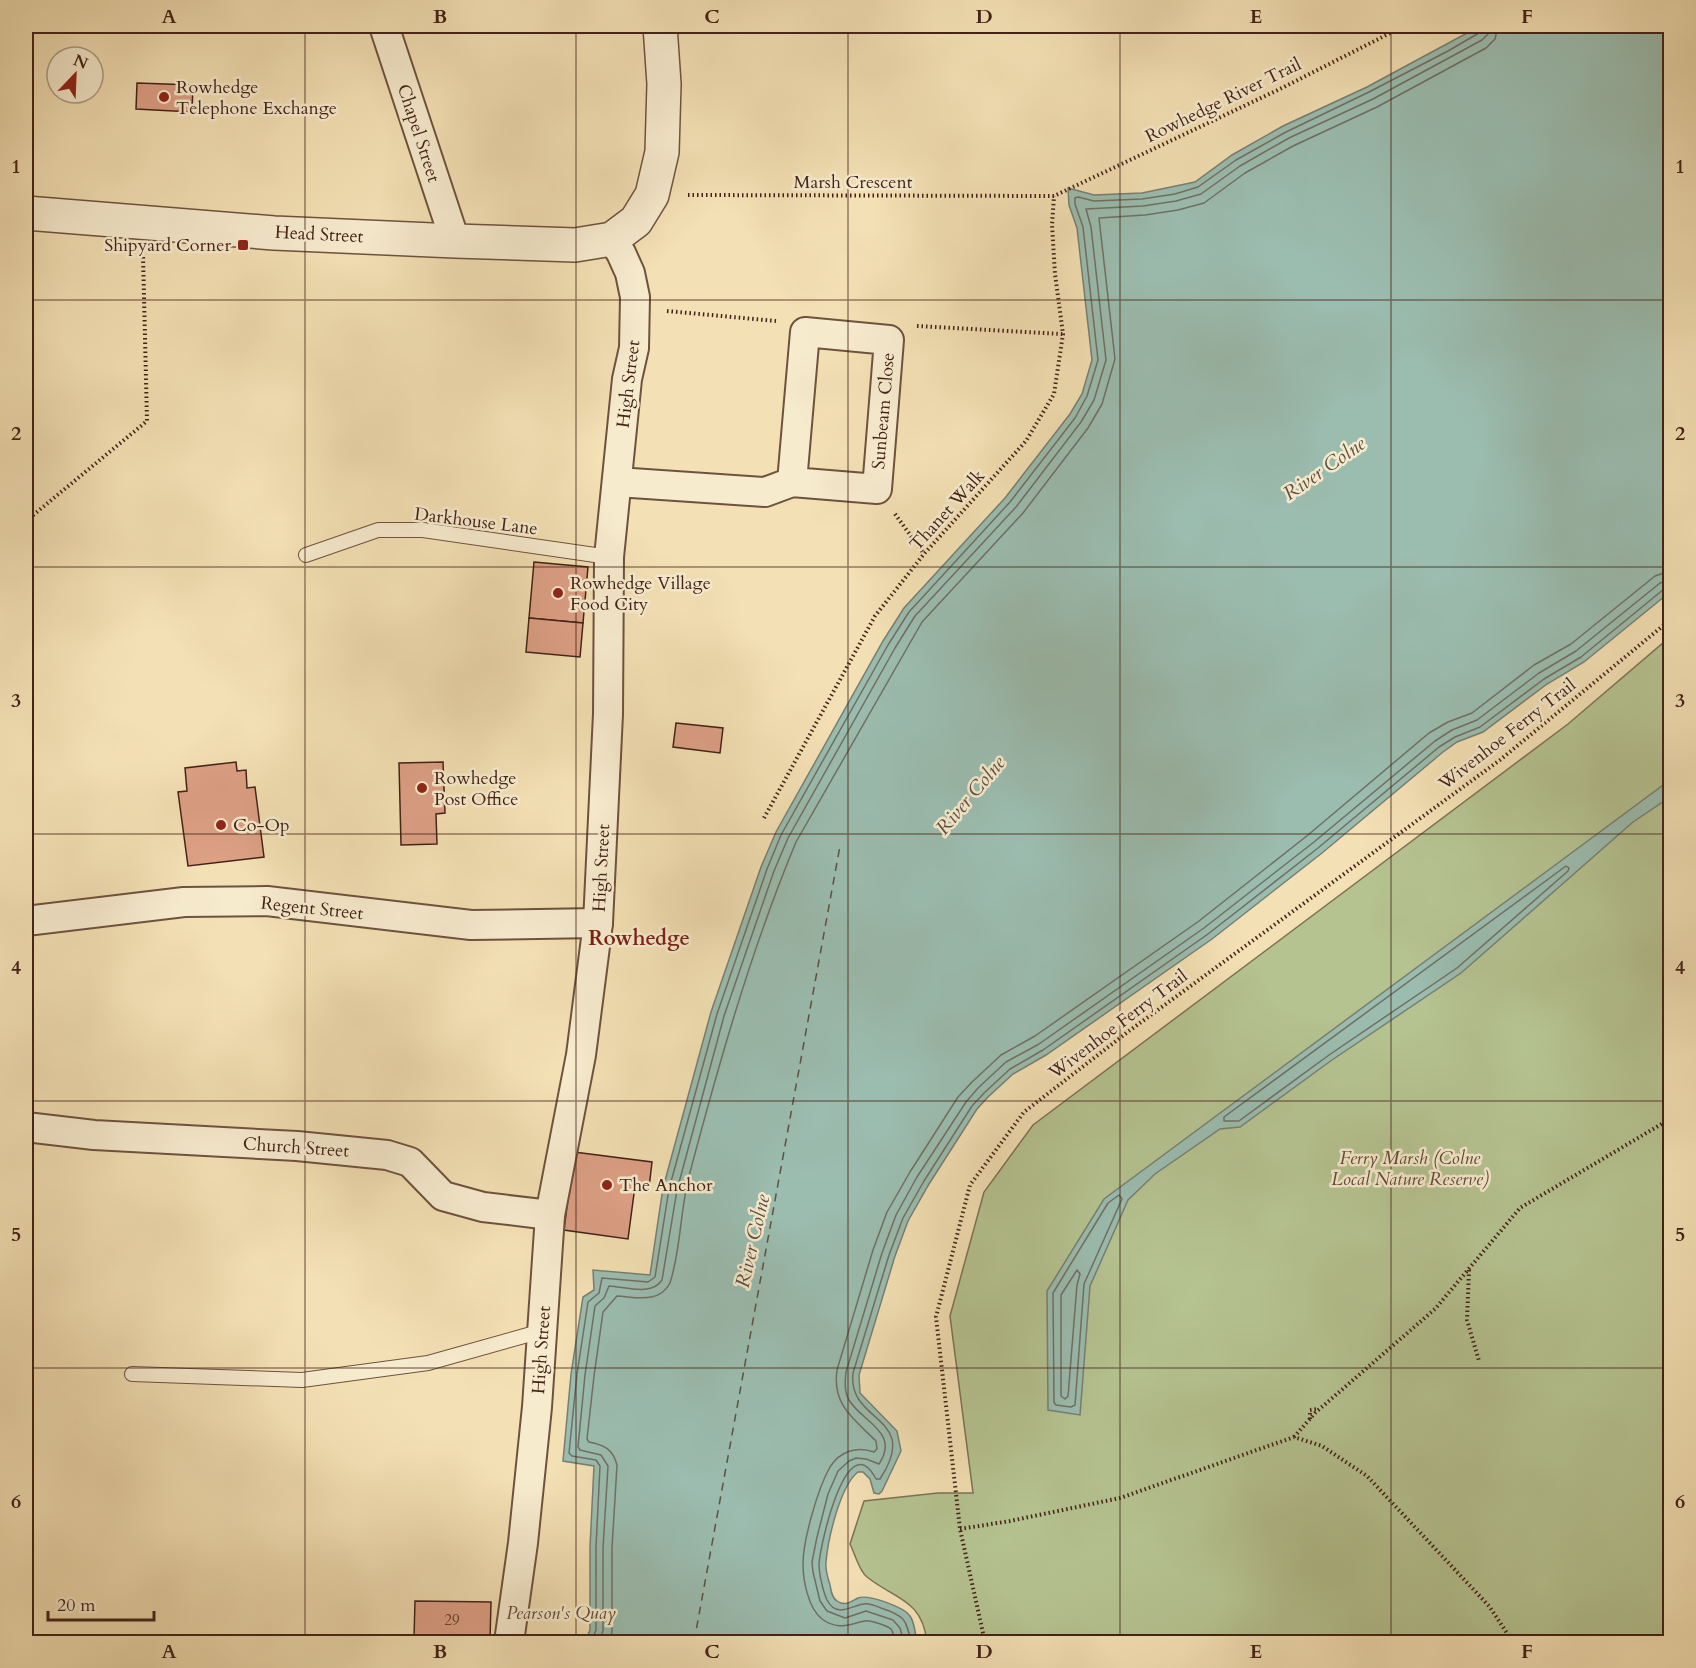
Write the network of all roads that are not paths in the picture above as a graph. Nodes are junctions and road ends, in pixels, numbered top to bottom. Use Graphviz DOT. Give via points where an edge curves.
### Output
graph roads {
  1 [pos="384,26"];
  2 [pos="660,26"];
  3 [pos="26,213"];
  4 [pos="612,239"];
  5 [pos="454,241"];
  6 [pos="617,482"];
  7 [pos="792,482"];
  8 [pos="306,555"];
  9 [pos="609,557"];
  10 [pos="26,921"];
  11 [pos="598,923"];
  12 [pos="26,1127"];
  13 [pos="550,1215"];
  14 [pos="542,1331"];
  15 [pos="132,1374"];
  16 [pos="509,1642"];
  1 -- 5 [label="street, Chapel Street"];
  2 -- 4 [label="street" via="664,84 662,152 652,195 636,221"];
  3 -- 5 [label="street, Head Street"];
  4 -- 5 [label="street, Head Street" via="575,245"];
  4 -- 6 [label="street, High Street" via="630,273 635,297 634,348 627,379"];
  6 -- 7 [label="street, Sunbeam Close" via="765,492"];
  6 -- 9 [label="street, High Street"];
  7 -- 7 [label="street, Sunbeam Close" via="805,332 889,340 877,489"];
  8 -- 9 [label="lane, Darkhouse Lane" via="378,530 423,530"];
  9 -- 11 [label="street, High Street" via="608,714"];
  10 -- 11 [label="street, Regent Street" via="184,902 267,901 471,925"];
  11 -- 13 [label="street, High Street" via="581,1055"];
  12 -- 13 [label="street, Church Street" via="387,1155 410,1162 443,1196 483,1207"];
  13 -- 14 [label="street, High Street"];
  14 -- 15 [label="lane" via="428,1363 302,1380"];
  14 -- 16 [label="street, High Street" via="523,1543"];
}
